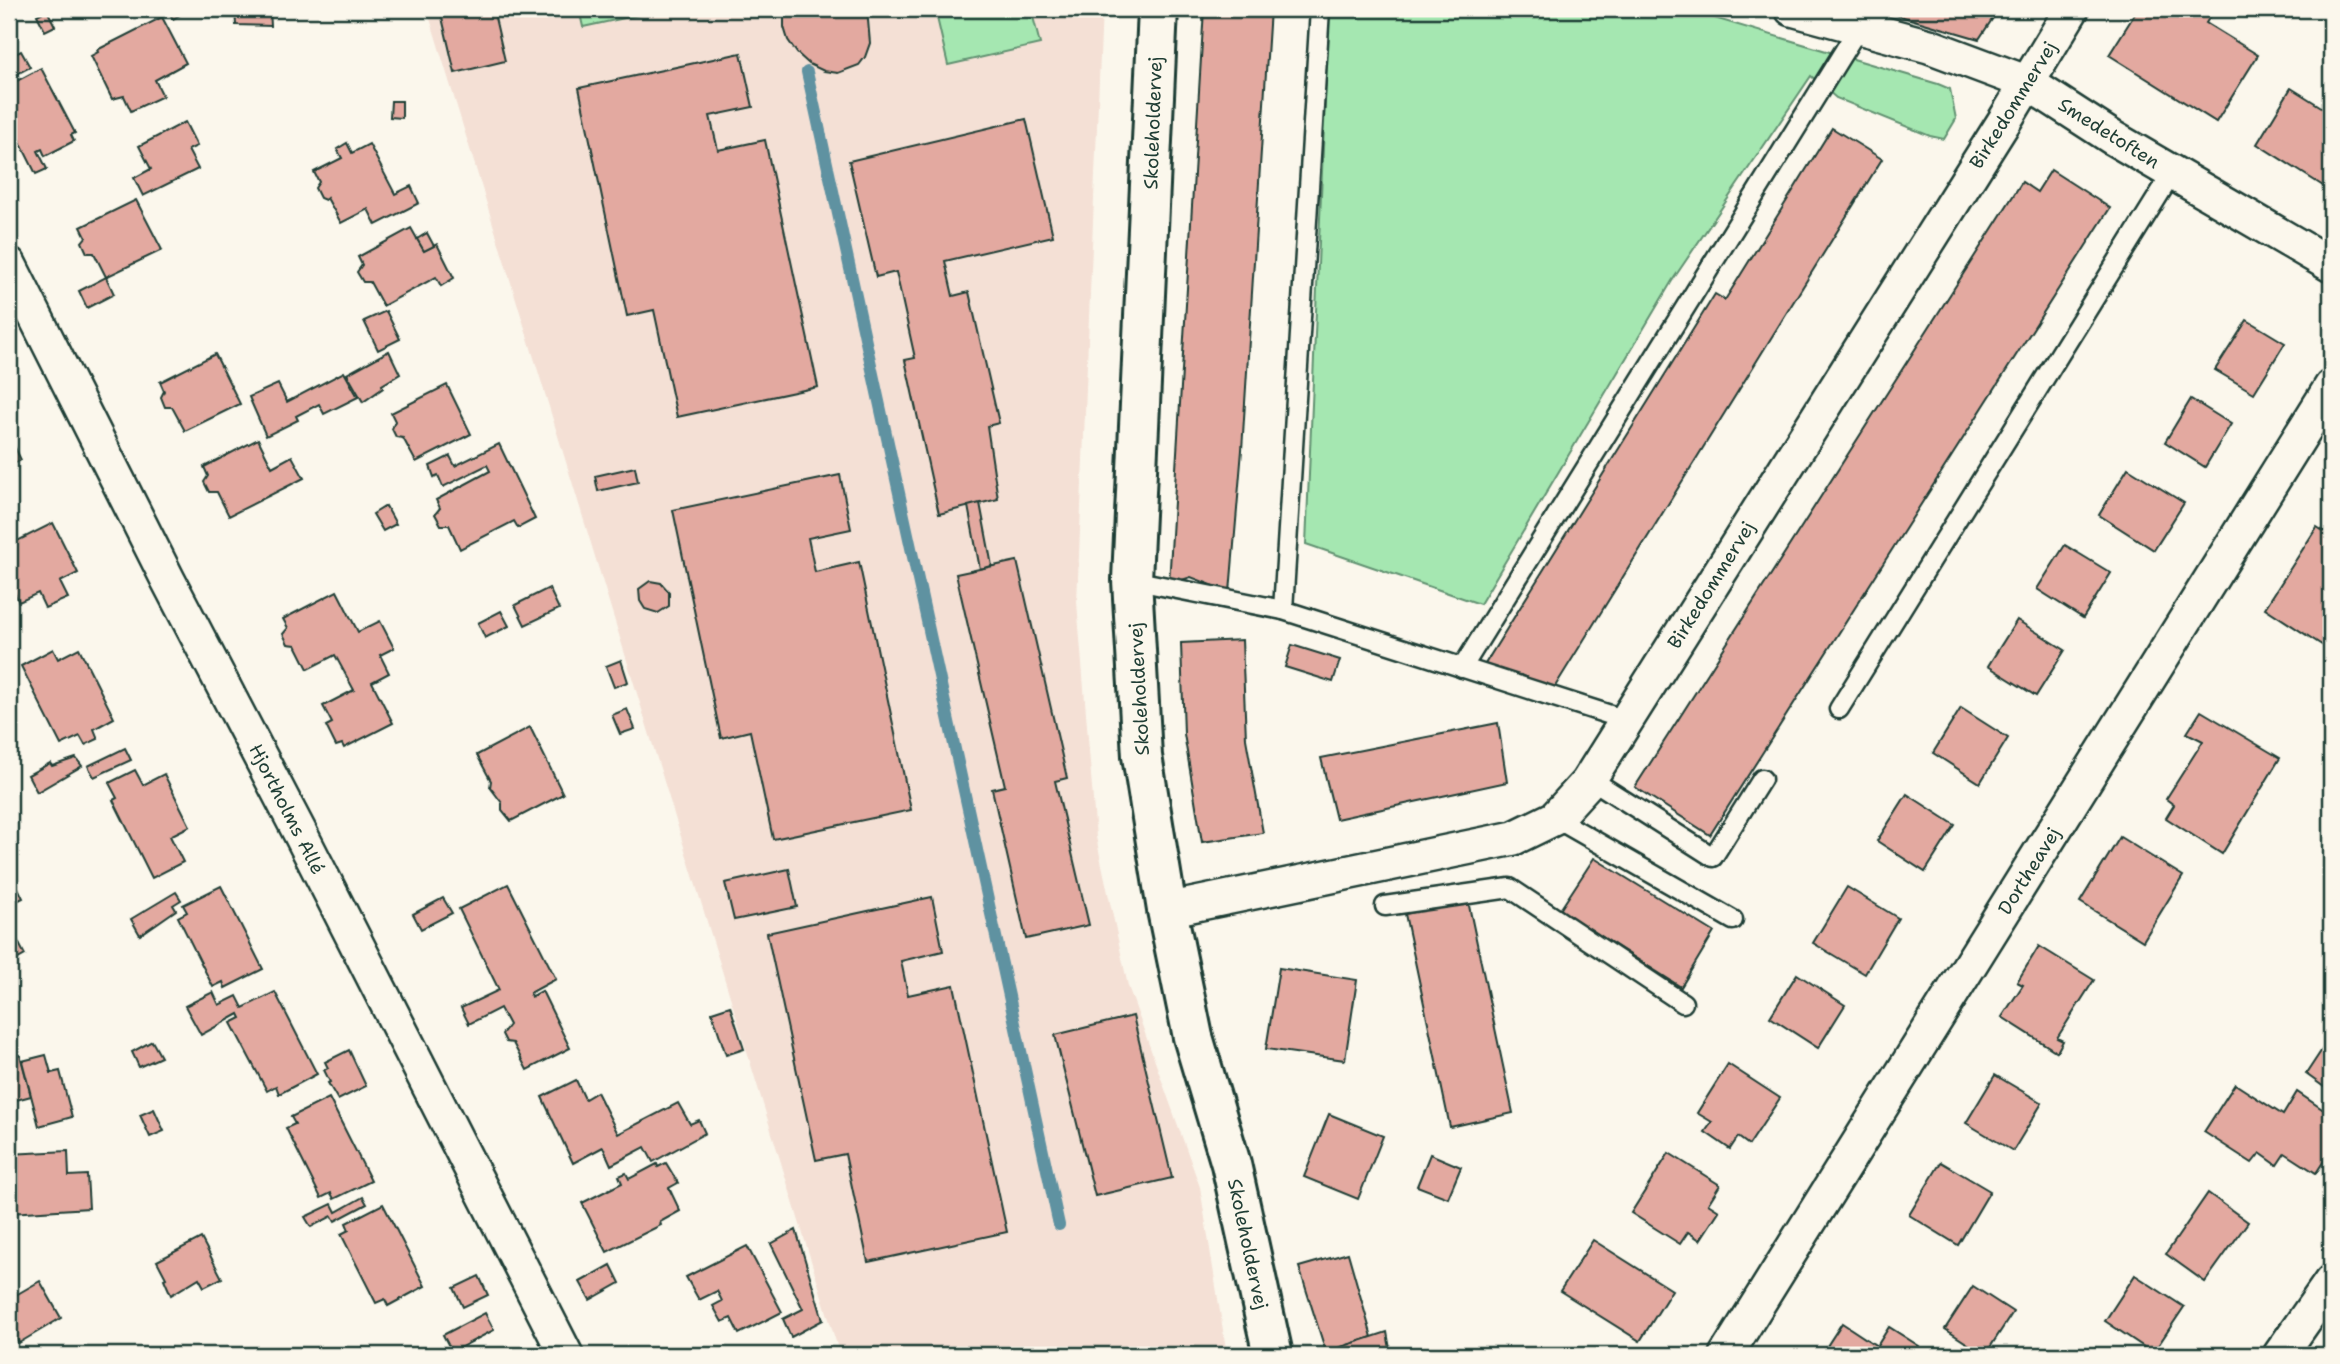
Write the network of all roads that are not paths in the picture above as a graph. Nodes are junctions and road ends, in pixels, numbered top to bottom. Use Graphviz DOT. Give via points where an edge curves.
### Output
graph roads {
  1 [pos="1158,9"];
  2 [pos="1320,9"];
  3 [pos="1792,9"];
  4 [pos="2072,9"];
  5 [pos="1859,27"];
  6 [pos="2028,83"];
  7 [pos="2172,172"];
  8 [pos="9,264"];
  9 [pos="2331,265"];
  10 [pos="2331,387"];
  11 [pos="1132,580"];
  12 [pos="1283,610"];
  13 [pos="1462,668"];
  14 [pos="1839,709"];
  15 [pos="1626,720"];
  16 [pos="1589,778"];
  17 [pos="1762,779"];
  18 [pos="1556,818"];
  19 [pos="1385,906"];
  20 [pos="1167,910"];
  21 [pos="1733,920"];
  22 [pos="1683,1003"];
  23 [pos="2331,1282"];
  24 [pos="566,1355"];
  25 [pos="1273,1355"];
  26 [pos="1726,1355"];
  27 [pos="2280,1355"];
  1 -- 11 [label="street, Skoleholdervej"];
  2 -- 12 [label="lane"];
  3 -- 5 [label="street, Smedetoften"];
  4 -- 6 [label="street, Birkedommervej"];
  5 -- 6 [label="street, Smedetoften" via="1929,46"];
  5 -- 13 [label="lane"];
  6 -- 7 [label="street, Smedetoften"];
  6 -- 15 [label="street, Birkedommervej"];
  7 -- 9 [label="street, Smedetoften"];
  7 -- 14 [label="lane"];
  8 -- 24 [label="street, Hjortholms Allé"];
  10 -- 26 [label="street, Dortheavej"];
  11 -- 12 [label="lane"];
  11 -- 20 [label="street, Skoleholdervej" via="1142,756"];
  12 -- 13 [label="lane"];
  13 -- 15 [label="lane"];
  15 -- 16 [label="street, Birkedommervej"];
  16 -- 17 [label="lane" via="1713,858"];
  16 -- 18 [label="street, Birkedommervej"];
  18 -- 20 [label="street, Birkedommervej" via="1514,838"];
  18 -- 21 [label="lane"];
  19 -- 22 [label="lane" via="1510,888"];
  20 -- 25 [label="street, Skoleholdervej" via="1193,1037 1231,1164"];
  23 -- 27 [label="street"];
}
